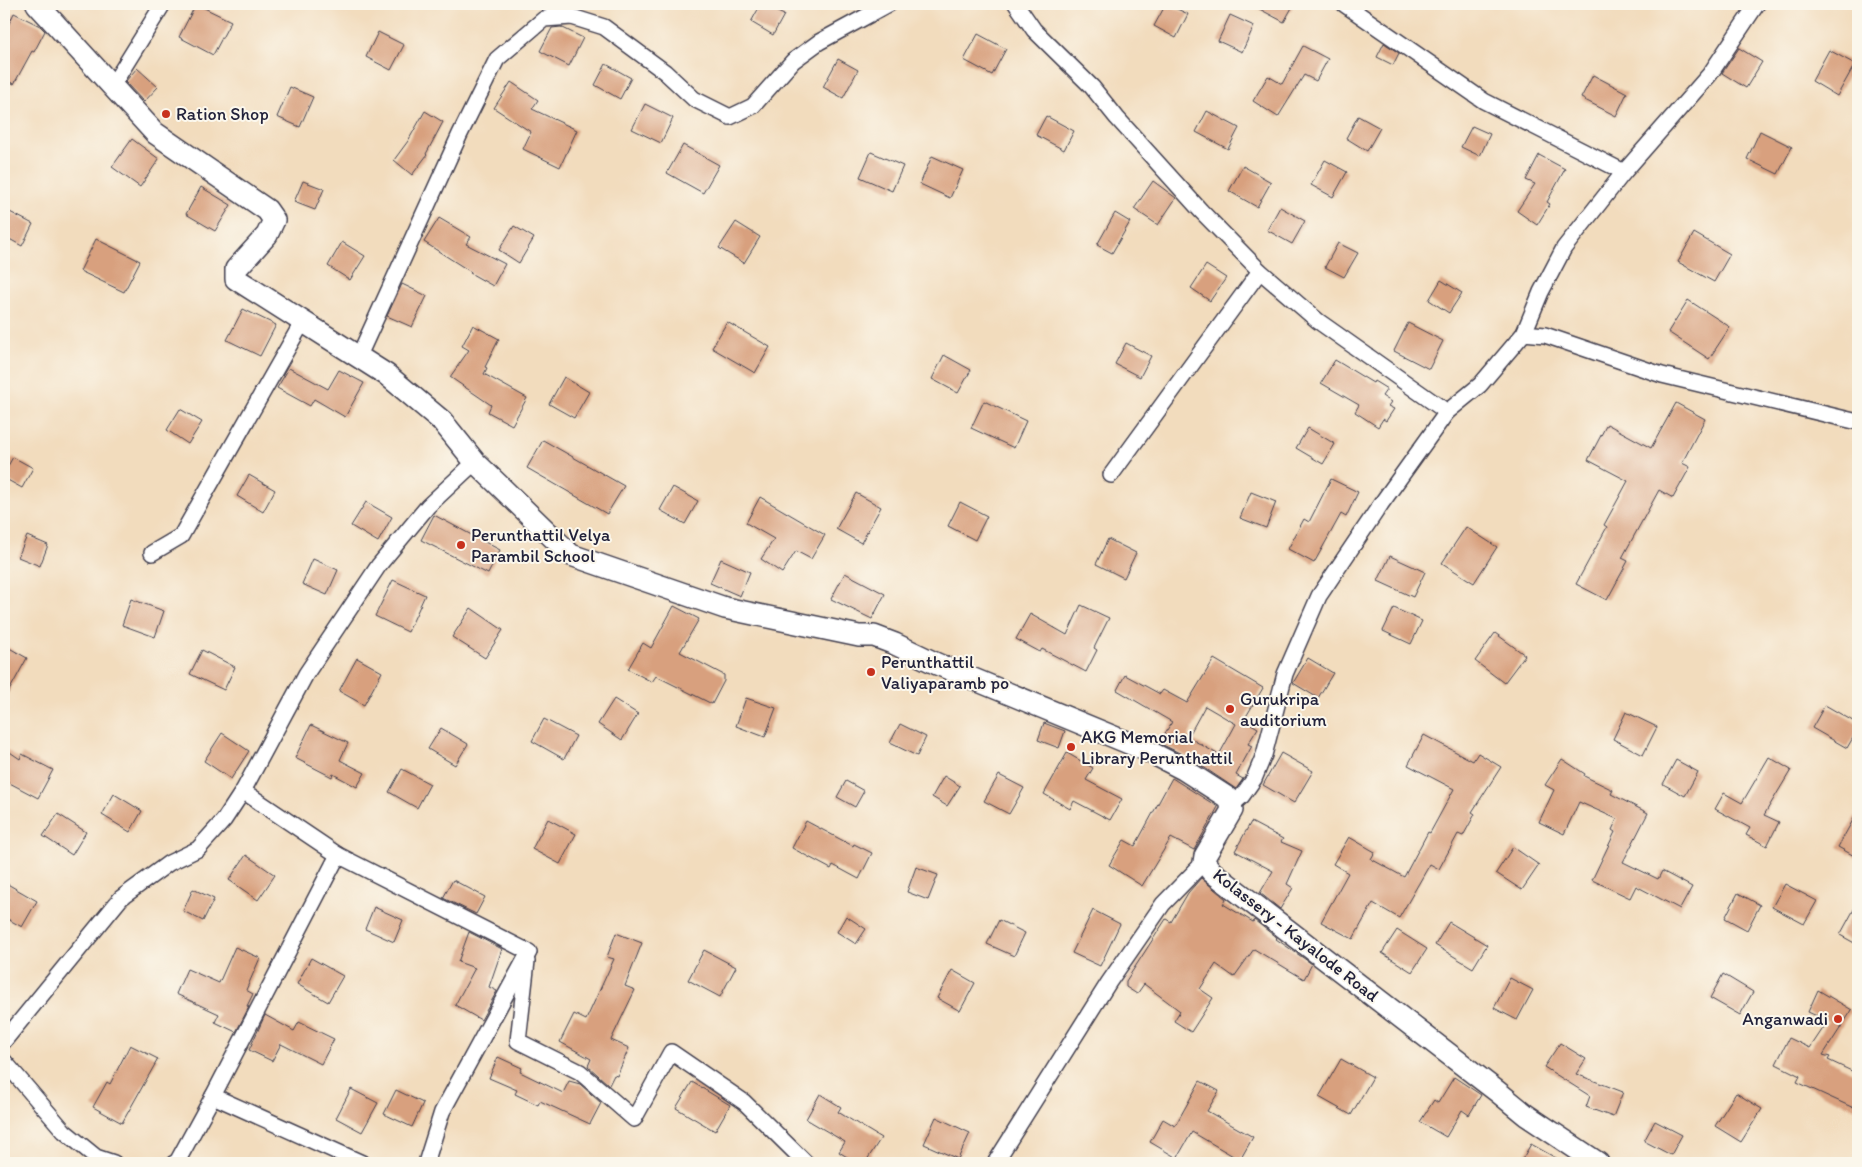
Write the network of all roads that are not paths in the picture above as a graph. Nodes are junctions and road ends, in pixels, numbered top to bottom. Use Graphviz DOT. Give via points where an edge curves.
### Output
graph roads {
  1 [pos="37,4"];
  2 [pos="163,4"];
  3 [pos="548,4"];
  4 [pos="890,4"];
  5 [pos="1016,4"];
  6 [pos="1344,4"];
  7 [pos="1757,4"];
  8 [pos="572,17"];
  9 [pos="112,86"];
  10 [pos="1624,172"];
  11 [pos="1260,271"];
  12 [pos="302,322"];
  13 [pos="1524,333"];
  14 [pos="358,358"];
  15 [pos="1447,412"];
  16 [pos="1858,422"];
  17 [pos="475,462"];
  18 [pos="1111,475"];
  19 [pos="152,553"];
  20 [pos="243,791"];
  21 [pos="1232,805"];
  22 [pos="338,855"];
  23 [pos="1204,862"];
  24 [pos="528,952"];
  25 [pos="4,1041"];
  26 [pos="4,1061"];
  27 [pos="213,1096"];
  28 [pos="114,1163"];
  29 [pos="174,1163"];
  30 [pos="362,1163"];
  31 [pos="426,1163"];
  32 [pos="806,1163"];
  33 [pos="995,1163"];
  34 [pos="1598,1163"];
  1 -- 9 [label="main road"];
  2 -- 9 [label="street"];
  3 -- 8 [label="street"];
  4 -- 8 [label="street" via="819,42 793,61 753,106 730,117 694,99 665,72 604,27"];
  5 -- 11 [label="street" via="1034,30 1092,88 1201,211"];
  6 -- 10 [label="street" via="1484,101"];
  7 -- 10 [label="street" via="1710,74"];
  8 -- 14 [label="street" via="544,19 497,59"];
  9 -- 12 [label="main road" via="155,133 267,210 274,220 267,235 236,270 236,279"];
  10 -- 13 [label="street" via="1564,248"];
  11 -- 15 [label="street" via="1318,321"];
  11 -- 18 [label="street"];
  12 -- 14 [label="main road"];
  12 -- 19 [label="street" via="181,536"];
  13 -- 15 [label="street" via="1480,385"];
  13 -- 16 [label="street" via="1545,335 1662,374"];
  14 -- 17 [label="main road" via="387,376 442,422"];
  15 -- 21 [label="street" via="1320,596 1285,674 1264,755 1242,796"];
  17 -- 20 [label="street" via="428,506 379,565 306,674"];
  17 -- 21 [label="main road" via="571,555 725,608 850,635 874,636 1148,751 1212,787"];
  20 -- 22 [label="street"];
  20 -- 25 [label="street" via="224,820 198,849 169,863 121,898"];
  21 -- 23 [label="main road, Kolassery - Kayalode Road" via="1207,850"];
  22 -- 24 [label="street"];
  22 -- 27 [label="street"];
  23 -- 33 [label="street" via="1163,904 1109,982"];
  23 -- 34 [label="main road, Kolassery - Kayalode Road" via="1212,872 1526,1115"];
  24 -- 31 [label="street" via="442,1112"];
  24 -- 32 [label="street" via="518,1041 580,1072 634,1119 671,1052 744,1102"];
  26 -- 28 [label="street" via="64,1131 96,1157"];
  27 -- 29 [label="street"];
  27 -- 30 [label="street"];
}
